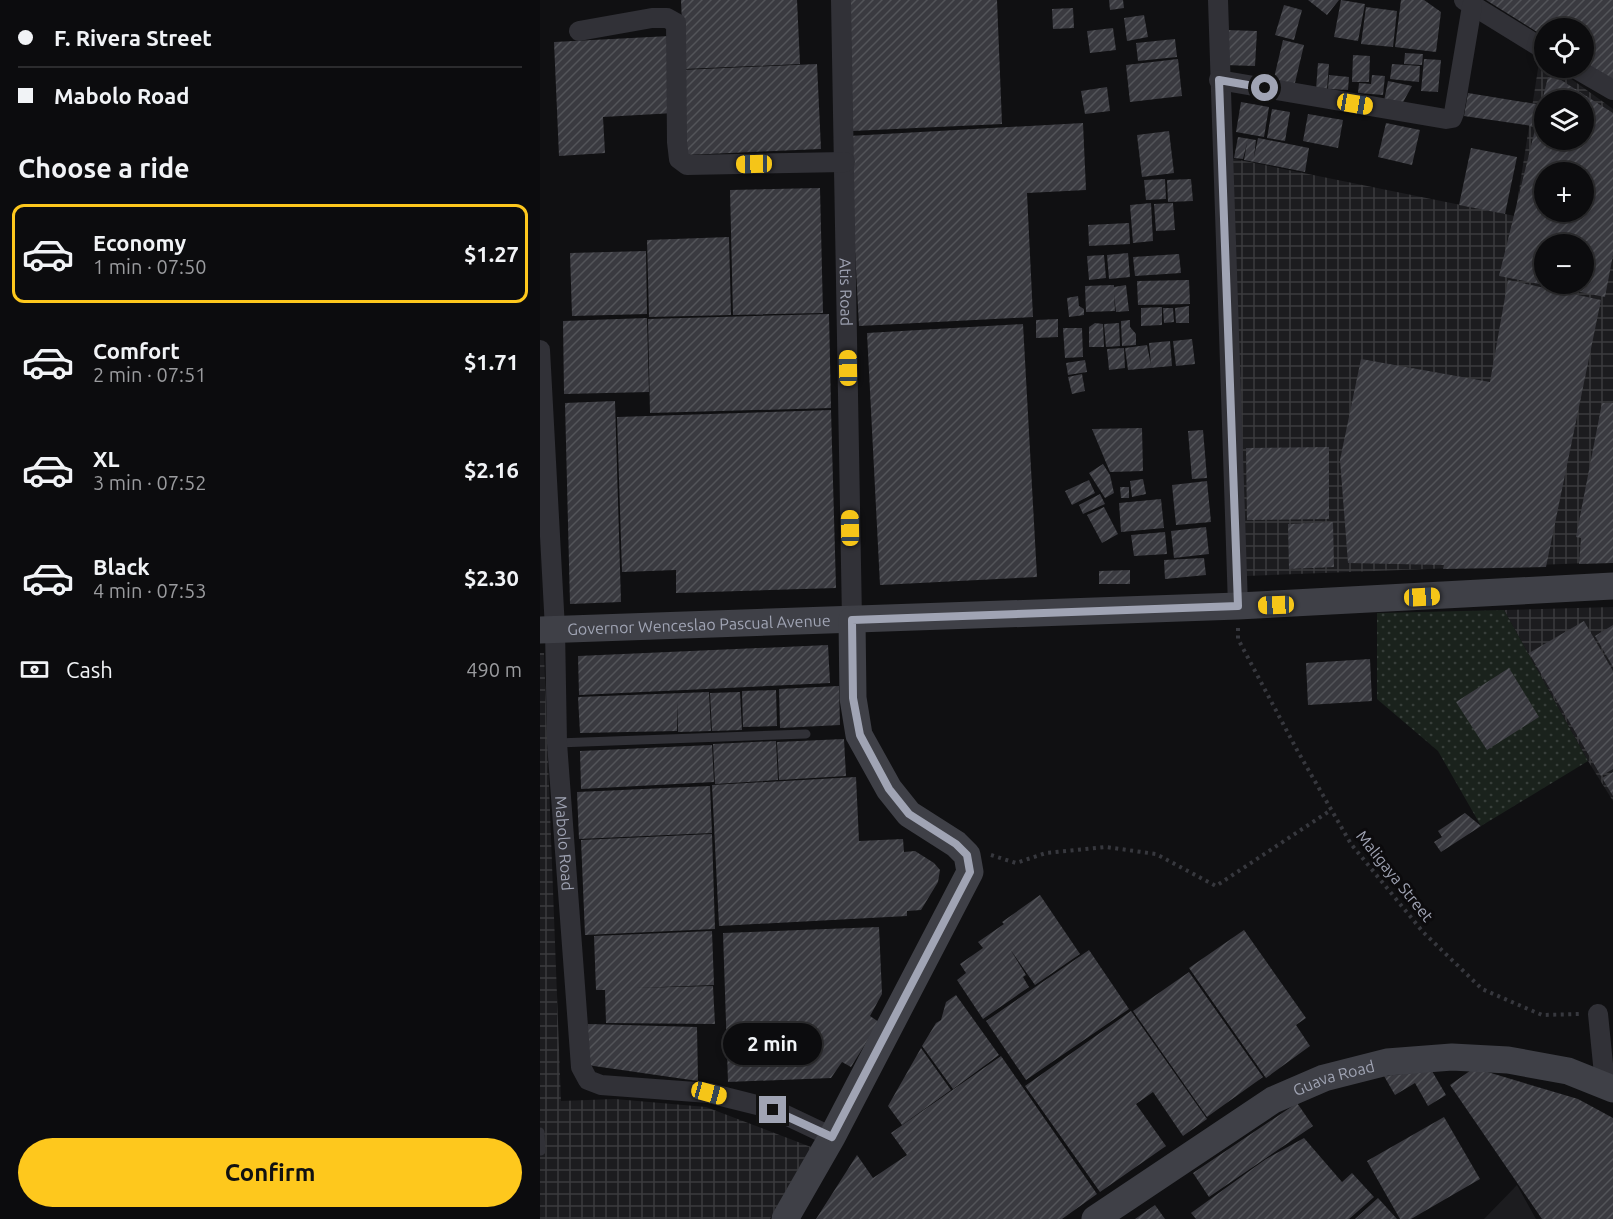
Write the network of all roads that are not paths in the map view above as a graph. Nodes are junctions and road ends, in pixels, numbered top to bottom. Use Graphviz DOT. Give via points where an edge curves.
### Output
graph roads {
  1 [pos="841,0"];
  2 [pos="1218,0"];
  3 [pos="1468,3"];
  4 [pos="579,31"];
  5 [pos="1534,43"];
  6 [pos="1592,78"];
  7 [pos="1219,80"];
  8 [pos="1613,90"];
  9 [pos="845,162"];
  10 [pos="540,350"];
  11 [pos="1613,586"];
  12 [pos="1238,606"];
  13 [pos="852,620"];
  14 [pos="547,630"];
  15 [pos="806,735"];
  16 [pos="557,743"];
  17 [pos="1598,1014"];
  18 [pos="1609,1087"];
  19 [pos="540,1132"];
  20 [pos="832,1137"];
  21 [pos="542,1151"];
  22 [pos="785,1219"];
  23 [pos="1095,1219"];
  1 -- 9 [label="street, Atis Road"];
  2 -- 7 [label="street"];
  3 -- 5 [label="street"];
  3 -- 7 [label="street" via="1452,118"];
  4 -- 9 [label="street" via="652,18 668,18 676,23 678,151 679,159 687,165"];
  6 -- 8 [label="street"];
  7 -- 12 [label="street"];
  9 -- 13 [label="street, Atis Road"];
  10 -- 14 [label="street, Mabolo Road"];
  11 -- 12 [label="street, Governor Wenceslao Pascual Avenue"];
  12 -- 13 [label="street, Governor Wenceslao Pascual Avenue"];
  13 -- 14 [label="street, Governor Wenceslao Pascual Avenue"];
  13 -- 20 [label="street" via="853,698 860,735 889,789 909,814 956,844 967,855 970,872"];
  14 -- 16 [label="street, Mabolo Road"];
  15 -- 16 [label="lane"];
  16 -- 20 [label="street, Mabolo Road" via="581,1067 588,1080 601,1085 709,1093 773,1110"];
  17 -- 18 [label="street"];
  18 -- 23 [label="street, Guava Road" via="1568,1071 1508,1060 1452,1056 1387,1062 1324,1078 1273,1100"];
  19 -- 21 [label="lane"];
  20 -- 22 [label="street"];
}
